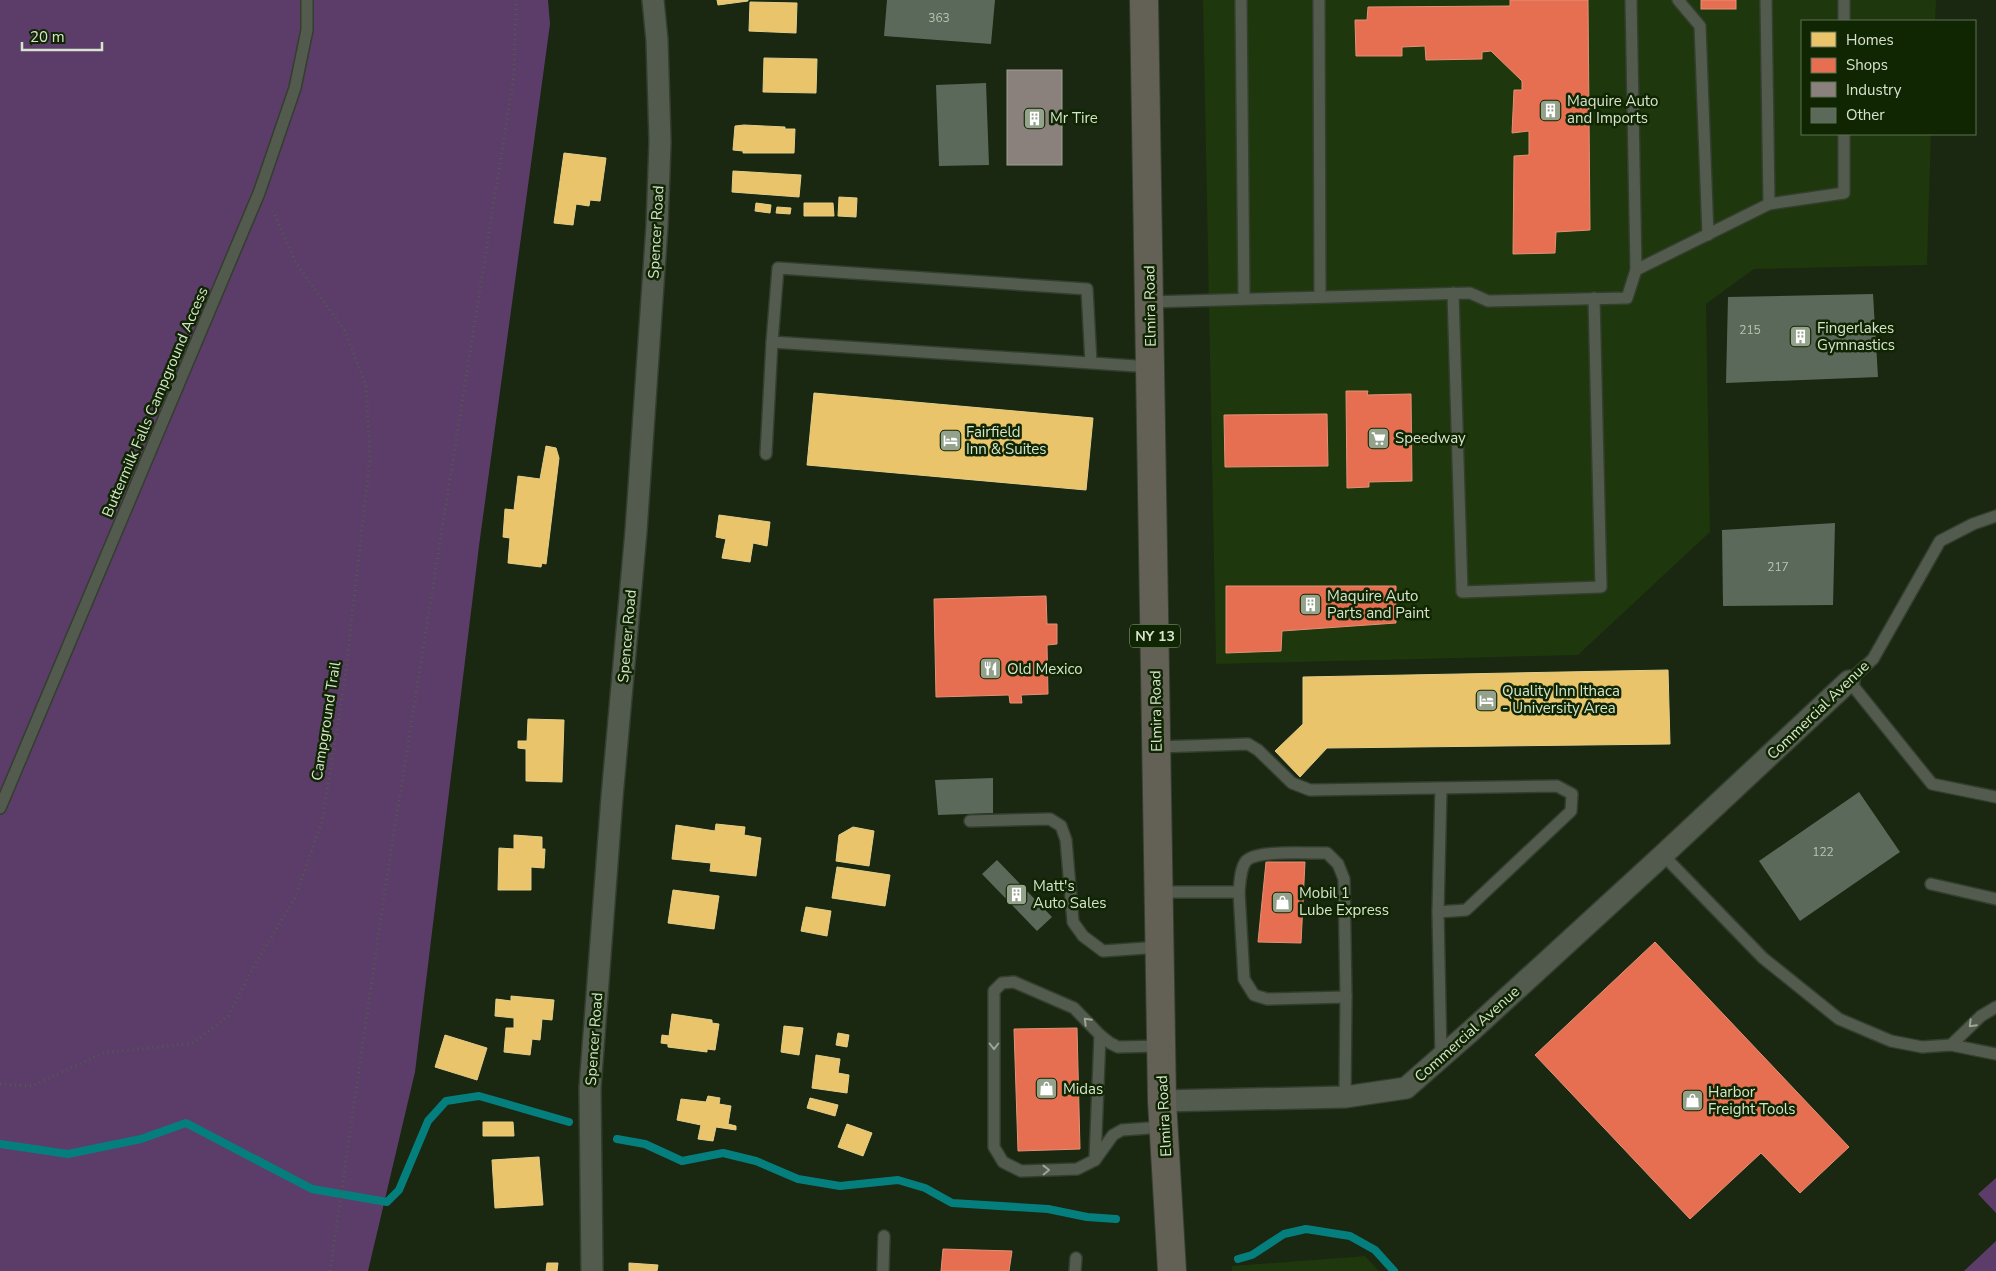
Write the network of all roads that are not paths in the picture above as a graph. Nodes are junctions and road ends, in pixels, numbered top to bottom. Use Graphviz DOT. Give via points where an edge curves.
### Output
graph roads {
  1 [pos="307,0"];
  2 [pos="653,0"];
  3 [pos="1144,0"];
  4 [pos="1241,0"];
  5 [pos="1319,0"];
  6 [pos="1631,0"];
  7 [pos="1678,0"];
  8 [pos="1766,0"];
  9 [pos="1844,0"];
  10 [pos="1844,20"];
  11 [pos="1844,135"];
  12 [pos="1769,204"];
  13 [pos="1708,235"];
  14 [pos="1636,270"];
  15 [pos="1453,293"];
  16 [pos="1320,297"];
  17 [pos="1594,298"];
  18 [pos="1244,299"];
  19 [pos="1150,302"];
  20 [pos="772,342"];
  21 [pos="1091,363"];
  22 [pos="1151,367"];
  23 [pos="766,454"];
  24 [pos="1996,516"];
  25 [pos="1849,682"];
  26 [pos="1157,747"];
  27 [pos="1441,788"];
  28 [pos="1996,797"];
  29 [pos="0,808"];
  30 [pos="970,821"];
  31 [pos="1663,855"];
  32 [pos="1931,884"];
  33 [pos="1159,892"];
  34 [pos="1239,892"];
  35 [pos="1996,899"];
  36 [pos="1438,912"];
  37 [pos="1160,947"];
  38 [pos="1346,997"];
  39 [pos="1996,1007"];
  40 [pos="1100,1035"];
  41 [pos="1951,1044"];
  42 [pos="1161,1046"];
  43 [pos="1996,1054"];
  44 [pos="1441,1057"];
  45 [pos="1345,1096"];
  46 [pos="1162,1101"];
  47 [pos="1164,1128"];
  48 [pos="1095,1160"];
  49 [pos="884,1236"];
  50 [pos="1076,1258"];
  51 [pos="592,1271"];
  52 [pos="883,1271"];
  53 [pos="1075,1271"];
  54 [pos="1172,1271"];
  1 -- 29 [label="lane, Buttermilk Falls Campground Access" via="307,30 296,88 259,193"];
  2 -- 51 [label="street, Spencer Road" via="660,142 657,226 636,531 590,1088"];
  3 -- 19 [label="highway, Elmira Road / NY 13"];
  4 -- 18 [label="lane"];
  5 -- 16 [label="lane"];
  6 -- 14 [label="lane"];
  7 -- 13 [label="lane" via="1700,26"];
  8 -- 12 [label="lane"];
  9 -- 10 [label="lane"];
  11 -- 12 [label="lane" via="1844,193"];
  12 -- 13 [label="lane"];
  13 -- 14 [label="lane"];
  14 -- 17 [label="lane" via="1627,298"];
  15 -- 16 [label="lane"];
  15 -- 17 [label="lane" via="1470,293 1488,300"];
  15 -- 17 [label="lane" via="1462,592 1601,588"];
  16 -- 18 [label="lane"];
  18 -- 19 [label="lane"];
  19 -- 22 [label="highway, Elmira Road / NY 13"];
  20 -- 21 [label="lane"];
  20 -- 21 [label="lane" via="778,268 788,268 1087,289"];
  20 -- 23 [label="lane"];
  21 -- 22 [label="lane"];
  22 -- 26 [label="highway, Elmira Road / NY 13"];
  24 -- 25 [label="lane, Commercial Avenue" via="1940,541 1873,658"];
  25 -- 28 [label="lane" via="1932,784"];
  25 -- 31 [label="street, Commercial Avenue"];
  26 -- 27 [label="lane" via="1248,744 1292,783 1310,790"];
  26 -- 33 [label="highway, Elmira Road / NY 13"];
  27 -- 36 [label="lane"];
  27 -- 36 [label="lane" via="1557,786 1572,794 1571,811 1466,910"];
  30 -- 37 [label="lane" via="1050,819 1061,826 1066,840 1073,922 1083,936 1103,951"];
  31 -- 41 [label="lane" via="1763,958 1839,1019 1891,1041 1922,1047"];
  31 -- 44 [label="street, Commercial Avenue"];
  32 -- 35 [label="lane"];
  33 -- 34 [label="lane"];
  33 -- 37 [label="highway, Elmira Road / NY 13"];
  34 -- 38 [label="lane" via="1244,979 1254,995 1267,999"];
  34 -- 38 [label="lane" via="1246,861 1259,854 1327,854 1338,864 1344,878"];
  36 -- 44 [label="lane"];
  37 -- 42 [label="highway, Elmira Road / NY 13"];
  38 -- 45 [label="lane"];
  39 -- 41 [label="lane, one-way" via="1980,1016"];
  40 -- 42 [label="lane" via="1118,1046"];
  40 -- 48 [label="lane"];
  40 -- 48 [label="lane, one-way" via="1074,1008 1014,982 1002,983 994,991 994,1147 1003,1162 1020,1171 1077,1170"];
  41 -- 43 [label="lane"];
  42 -- 46 [label="highway, Elmira Road / NY 13"];
  44 -- 45 [label="street, Commercial Avenue" via="1406,1088"];
  45 -- 46 [label="street, Commercial Avenue"];
  46 -- 47 [label="highway, Elmira Road / NY 13"];
  47 -- 48 [label="lane" via="1122,1130 1113,1135"];
  47 -- 54 [label="highway, Elmira Road / NY 13"];
  49 -- 52 [label="lane"];
  50 -- 53 [label="lane"];
}
